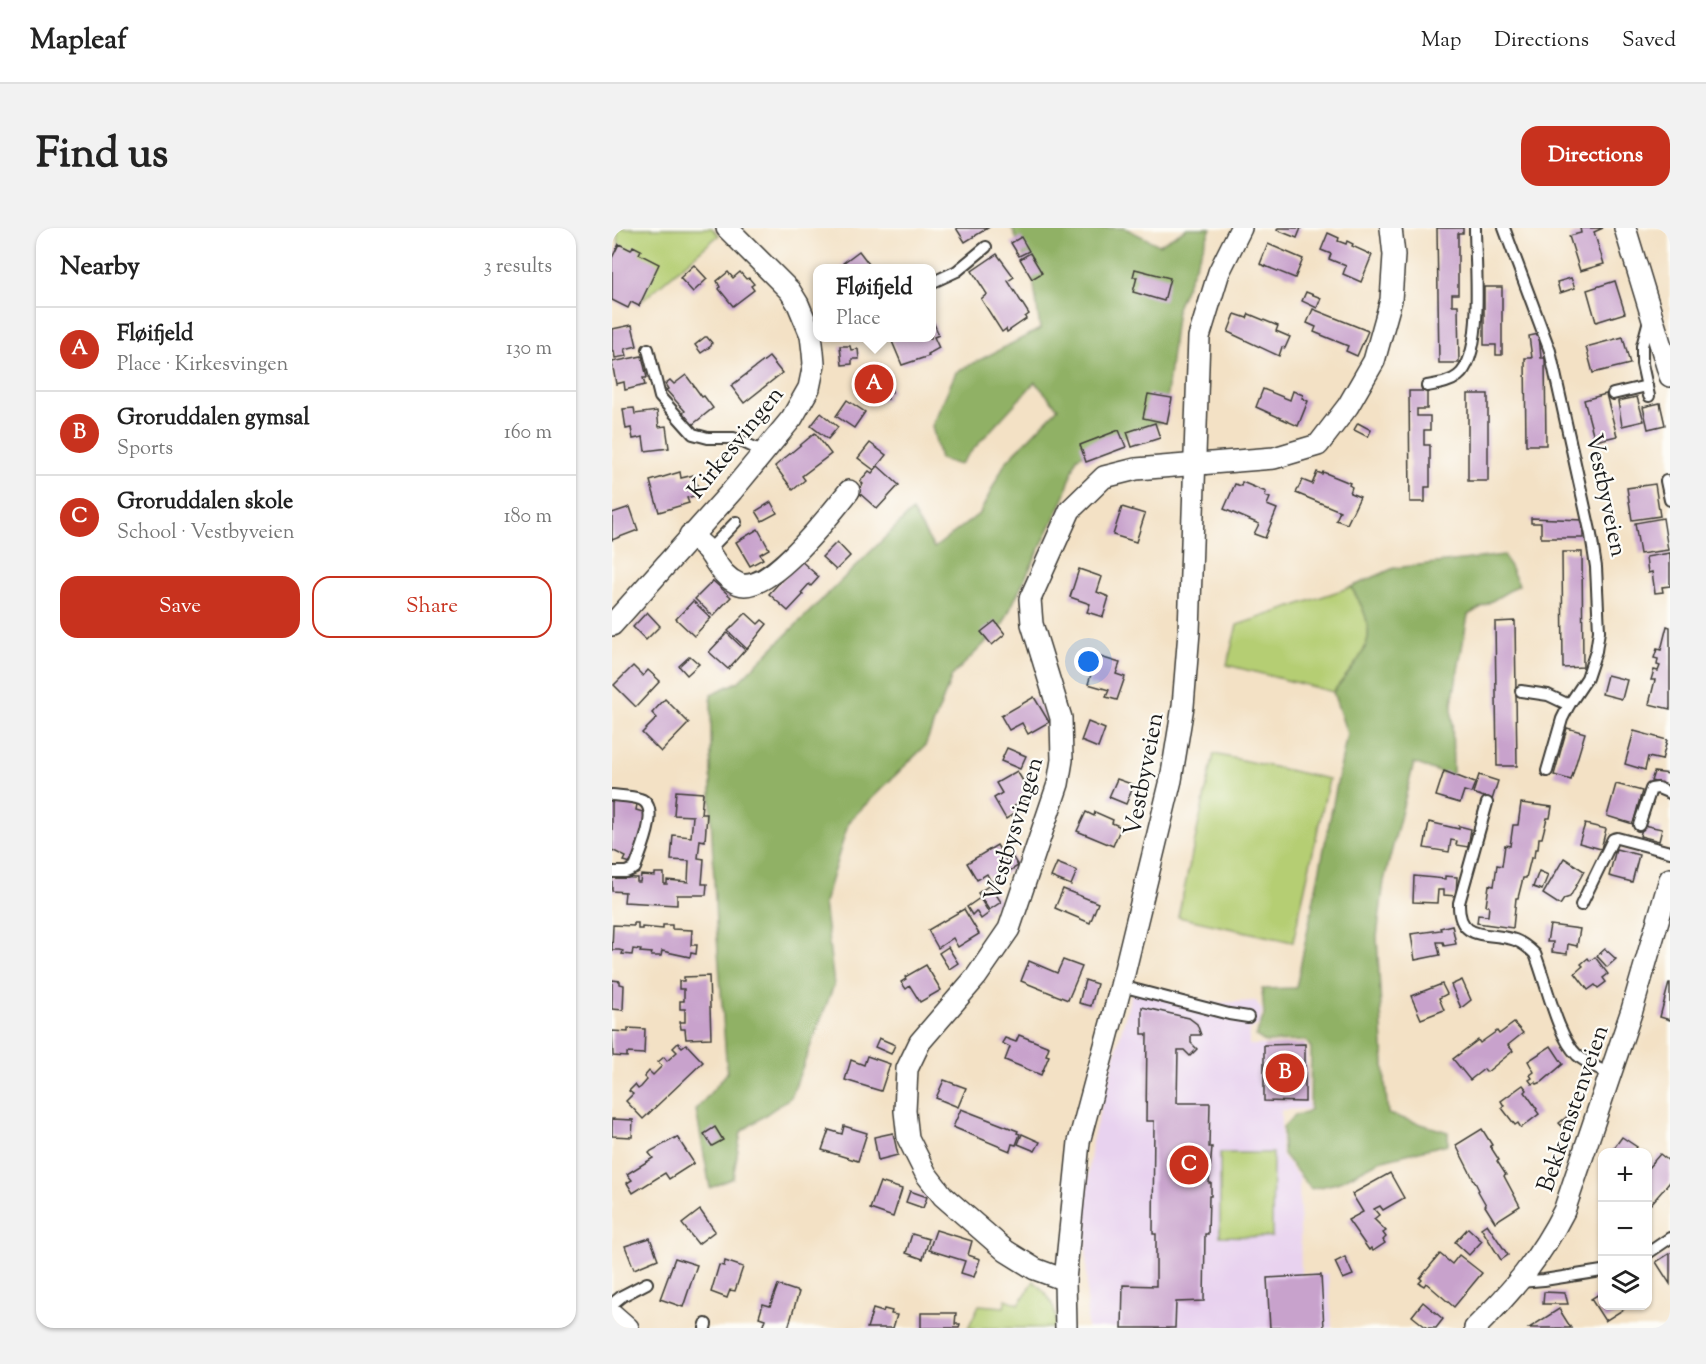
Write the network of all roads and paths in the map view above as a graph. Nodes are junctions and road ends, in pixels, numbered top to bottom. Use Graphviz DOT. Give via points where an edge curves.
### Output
graph roads {
  1 [pos="727,228"];
  2 [pos="1241,228"];
  3 [pos="1391,228"];
  4 [pos="1475,228"];
  5 [pos="1504,228"];
  6 [pos="1625,228"];
  7 [pos="986,247"];
  8 [pos="936,281"];
  9 [pos="1651,312"];
  10 [pos="813,332"];
  11 [pos="814,342"];
  12 [pos="648,349"];
  13 [pos="1670,376"];
  14 [pos="1427,386"];
  15 [pos="1613,394"];
  16 [pos="764,452"];
  17 [pos="1194,466"];
  18 [pos="1666,481"];
  19 [pos="849,491"];
  20 [pos="1670,500"];
  21 [pos="736,522"];
  22 [pos="690,535"];
  23 [pos="708,551"];
  24 [pos="612,625"];
  25 [pos="1521,691"];
  26 [pos="1569,705"];
  27 [pos="1547,771"];
  28 [pos="1670,794"];
  29 [pos="612,795"];
  30 [pos="1487,803"];
  31 [pos="1639,825"];
  32 [pos="1670,852"];
  33 [pos="612,872"];
  34 [pos="1670,879"];
  35 [pos="1581,905"];
  36 [pos="1121,986"];
  37 [pos="1248,1017"];
  38 [pos="1610,1074"];
  39 [pos="1670,1238"];
  40 [pos="1652,1250"];
  41 [pos="1598,1272"];
  42 [pos="1065,1280"];
  43 [pos="1520,1281"];
  44 [pos="647,1283"];
  45 [pos="612,1304"];
  46 [pos="612,1314"];
  47 [pos="628,1328"];
  48 [pos="1066,1328"];
  49 [pos="1475,1328"];
  1 -- 10 [label="street, Kirkesvingen" via="790,291"];
  2 -- 17 [label="street, Vestbyveien" via="1219,272 1198,336"];
  3 -- 17 [label="street, Vestbysvingen" via="1391,300 1374,361 1348,406 1318,445 1274,458"];
  4 -- 14 [label="lane" via="1476,322 1468,364 1448,382"];
  5 -- 26 [label="lane, Vestbyveien" via="1550,351 1596,567 1596,651 1587,678"];
  6 -- 9 [label="street"];
  7 -- 8 [label="lane" via="957,271"];
  9 -- 13 [label="street"];
  9 -- 15 [label="lane" via="1642,346 1648,391"];
  11 -- 16 [label="street, Kirkesvingen" via="808,388 792,418"];
  12 -- 16 [label="lane" via="660,397 693,434 734,438"];
  16 -- 22 [label="street, Kirkesvingen"];
  17 -- 36 [label="street, Vestbyveien" via="1183,706 1171,780"];
  17 -- 42 [label="street, Vestbysvingen" via="1136,469 1104,477 1070,510 1030,599 1032,624 1061,718 1058,784 1009,929 976,977 920,1042 907,1069 908,1138 926,1174 943,1196 1006,1251 1035,1269"];
  18 -- 20 [label="lane"];
  19 -- 23 [label="street, Kirkesvingen" via="796,554 756,581 744,585 725,576"];
  21 -- 23 [label="lane"];
  22 -- 23 [label="street, Kirkesvingen"];
  22 -- 24 [label="street, Kirkesvingen"];
  25 -- 26 [label="lane" via="1548,695"];
  26 -- 27 [label="lane, Vestbyveien"];
  28 -- 31 [label="lane" via="1651,789"];
  29 -- 33 [label="lane" via="642,799 650,807 651,819 635,868"];
  30 -- 38 [label="lane" via="1459,915 1475,933 1515,940 1535,954 1558,1019 1575,1053"];
  32 -- 35 [label="lane" via="1613,839"];
  34 -- 38 [label="street, Bekkenstenveien"];
  36 -- 37 [label="lane"];
  36 -- 42 [label="street, Vestbyveien" via="1079,1142"];
  38 -- 43 [label="street, Bekkenstenveien" via="1564,1211"];
  39 -- 40 [label="lane"];
  41 -- 43 [label="lane"];
  42 -- 48 [label="street, Vestbyveien"];
  43 -- 49 [label="street, Bekkenstenveien"];
  44 -- 45 [label="lane"];
  46 -- 47 [label="street"];
}
